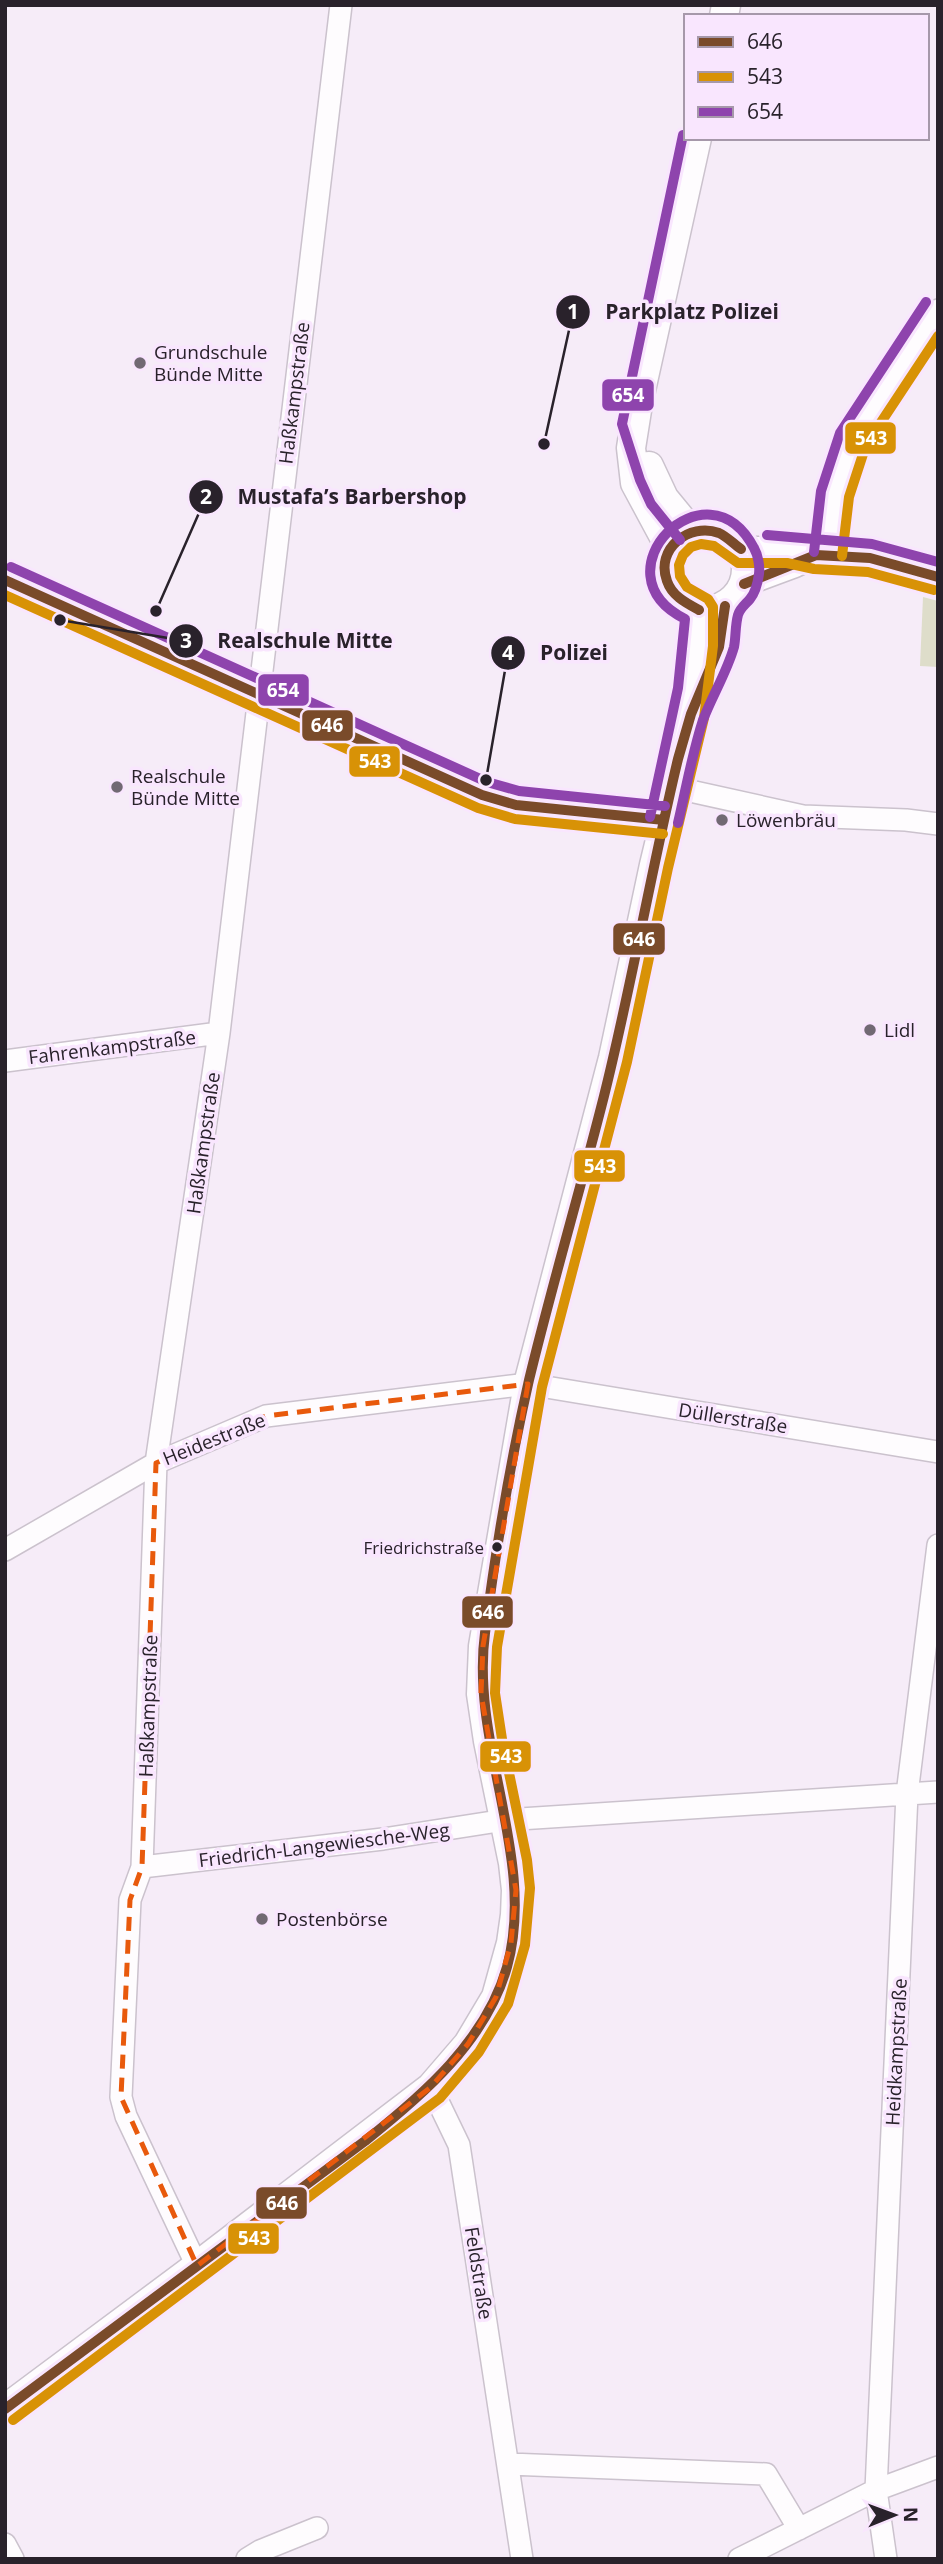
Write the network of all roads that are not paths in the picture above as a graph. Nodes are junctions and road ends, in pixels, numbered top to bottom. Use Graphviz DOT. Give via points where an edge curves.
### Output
graph roads {
  1 [pos="341,5"];
  2 [pos="697,140"];
  3 [pos="938,310"];
  4 [pos="681,539"];
  5 [pos="741,550"];
  6 [pos="822,555"];
  7 [pos="938,578"];
  8 [pos="5,580"];
  9 [pos="744,584"];
  10 [pos="712,608"];
  11 [pos="258,696"];
  12 [pos="672,787"];
  13 [pos="664,820"];
  14 [pos="938,824"];
  15 [pos="219,1033"];
  16 [pos="5,1061"];
  17 [pos="528,1384"];
  18 [pos="938,1452"];
  19 [pos="156,1462"];
  20 [pos="938,1545"];
  21 [pos="5,1550"];
  22 [pos="938,1793"];
  23 [pos="907,1794"];
  24 [pos="505,1820"];
  25 [pos="142,1867"];
  26 [pos="431,2087"];
  27 [pos="197,2266"];
  28 [pos="5,2409"];
  29 [pos="509,2464"];
  30 [pos="938,2467"];
  31 [pos="876,2490"];
  32 [pos="317,2528"];
  33 [pos="799,2529"];
  34 [pos="5,2544"];
  35 [pos="13,2559"];
  36 [pos="247,2559"];
  37 [pos="522,2559"];
  38 [pos="739,2559"];
  39 [pos="886,2559"];
  1 -- 11 [label="street, Haßkampstraße"];
  2 -- 4 [label="main road" via="631,448 635,483 653,521"];
  3 -- 6 [label="street" via="853,439"];
  4 -- 5 [label="main road" via="710,528 728,535"];
  4 -- 10 [label="main road" via="664,564 666,581 684,605"];
  5 -- 6 [label="street" via="788,549"];
  5 -- 9 [label="main road" via="746,566"];
  6 -- 7 [label="street" via="870,558"];
  6 -- 9 [label="street"];
  8 -- 11 [label="street"];
  9 -- 10 [label="main road" via="736,597"];
  10 -- 12 [label="main road" via="699,644 690,716"];
  11 -- 13 [label="street" via="482,795 516,805"];
  11 -- 15 [label="street, Haßkampstraße"];
  12 -- 13 [label="main road"];
  12 -- 14 [label="street" via="803,816"];
  13 -- 17 [label="main road" via="613,1058"];
  15 -- 16 [label="street, Fahrenkampstraße"];
  15 -- 19 [label="street, Haßkampstraße"];
  17 -- 18 [label="street, Düllerstraße"];
  17 -- 19 [label="street, Heidestraße" via="266,1416"];
  17 -- 24 [label="main road" via="483,1646 481,1694"];
  19 -- 21 [label="street, Heidestraße"];
  19 -- 25 [label="street, Haßkampstraße"];
  20 -- 23 [label="street, Heidkampstraße"];
  22 -- 23 [label="street"];
  23 -- 24 [label="street"];
  23 -- 31 [label="street, Heidkampstraße"];
  24 -- 25 [label="street, Friedrich-Langewiesche-Weg"];
  24 -- 26 [label="main road" via="516,1890 505,1968 485,2017"];
  25 -- 27 [label="street, Haßkampstraße" via="130,1900 121,2097"];
  26 -- 27 [label="main road"];
  26 -- 29 [label="street, Feldstraße" via="459,2145"];
  27 -- 28 [label="main road"];
  29 -- 33 [label="street" via="766,2474"];
  29 -- 37 [label="street, Feldstraße"];
  30 -- 31 [label="street"];
  31 -- 33 [label="street"];
  31 -- 39 [label="street, Heidkampstraße"];
  32 -- 36 [label="street"];
  33 -- 38 [label="street"];
  34 -- 35 [label="street"];
}
